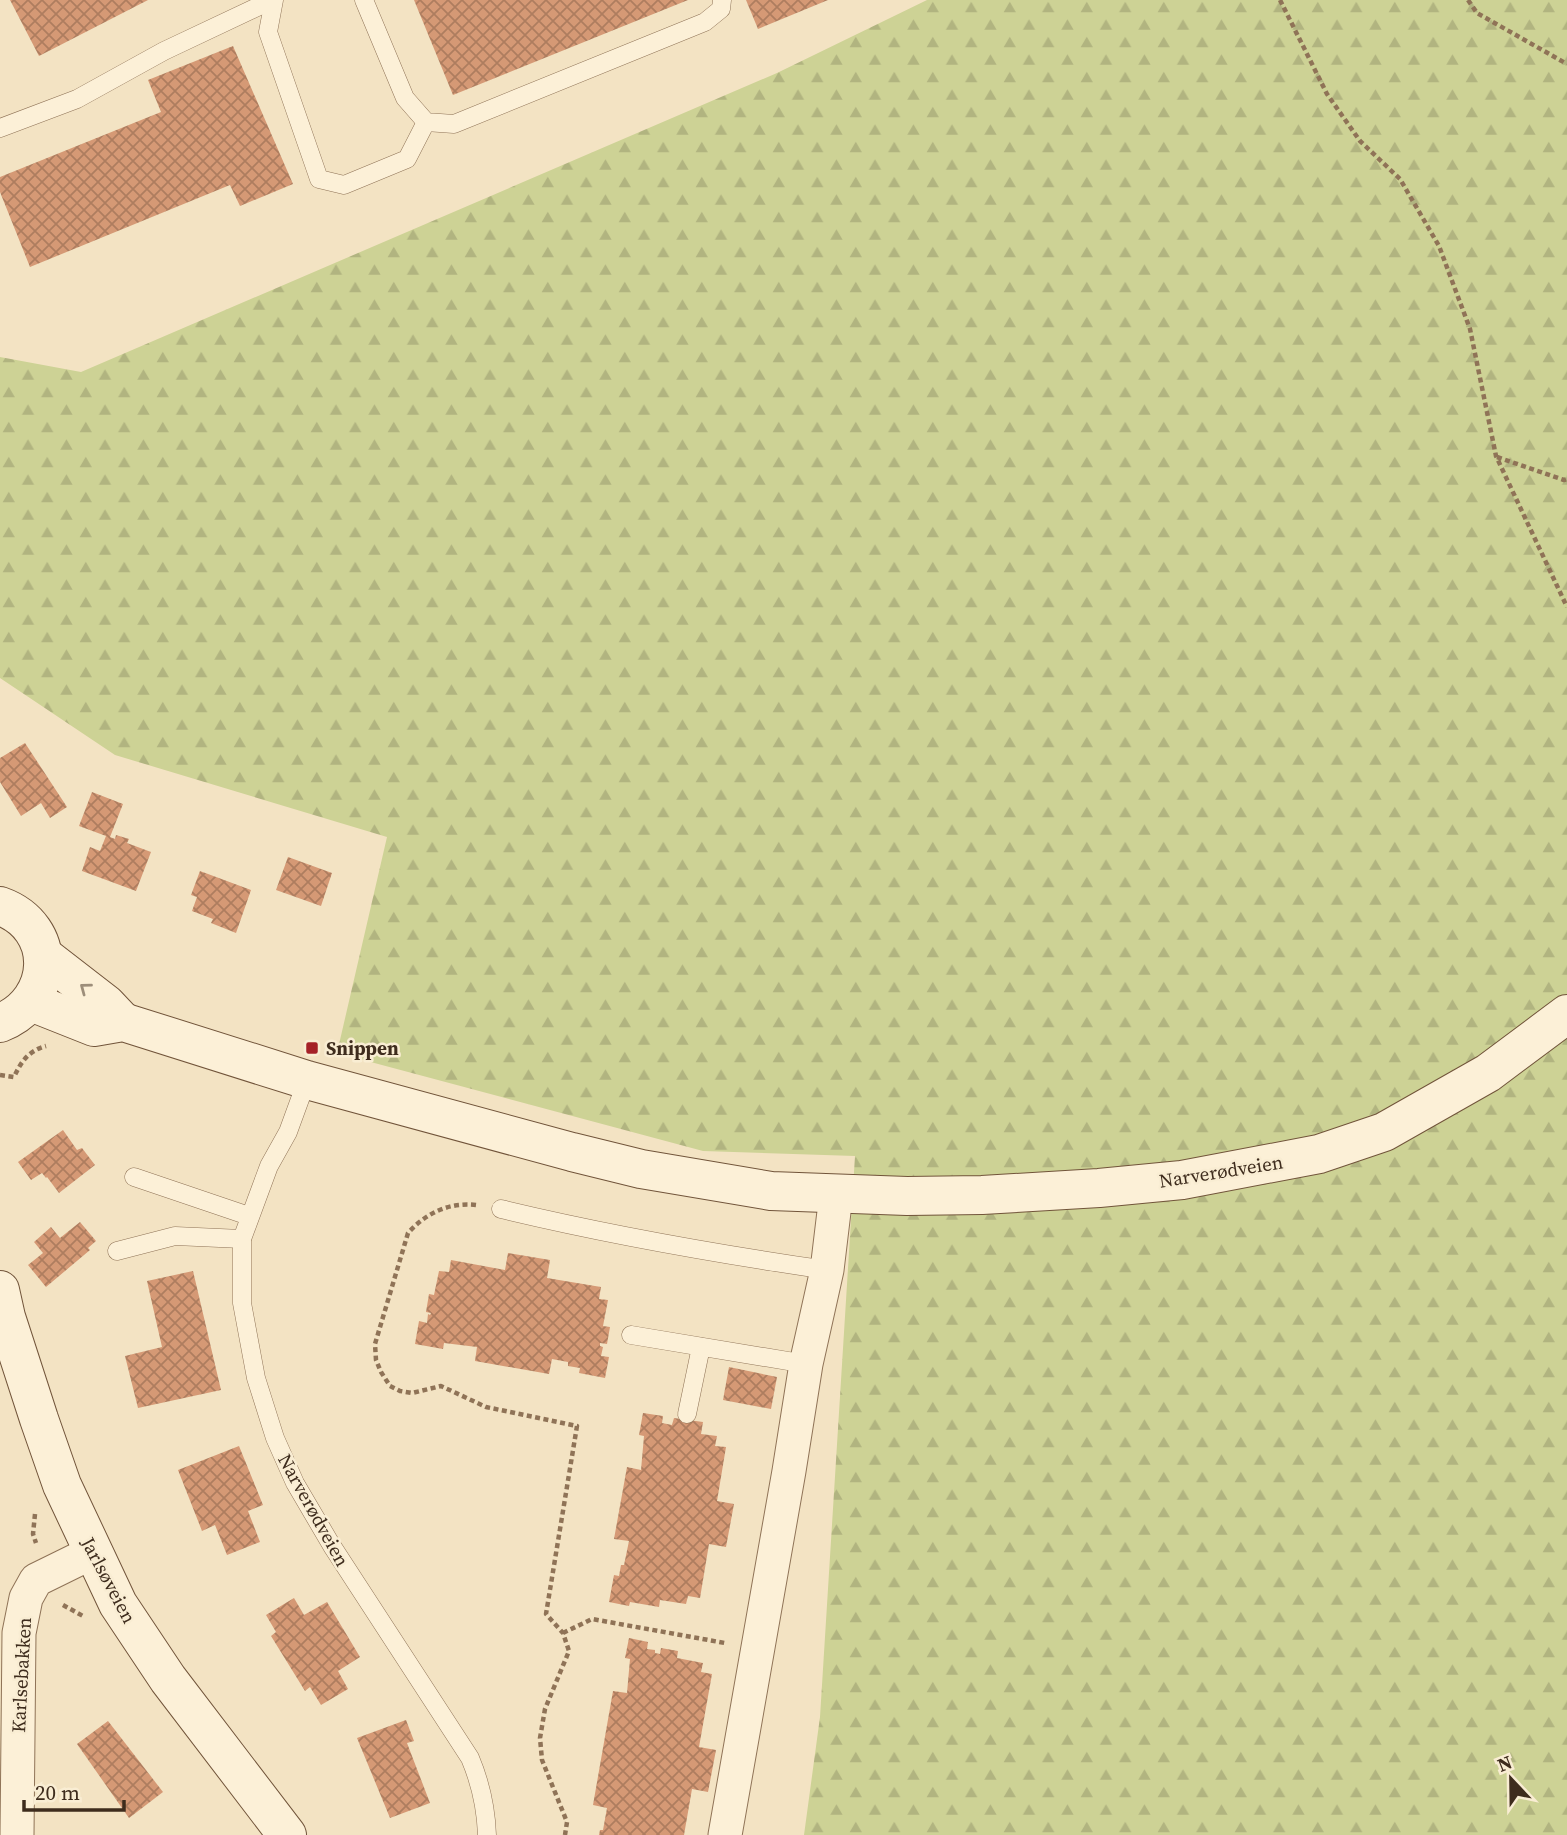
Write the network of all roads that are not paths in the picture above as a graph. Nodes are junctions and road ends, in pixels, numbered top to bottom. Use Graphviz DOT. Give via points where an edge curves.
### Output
graph roads {
  1 [pos="273,0"];
  2 [pos="364,0"];
  3 [pos="722,0"];
  4 [pos="426,122"];
  5 [pos="0,128"];
  6 [pos="0,906"];
  7 [pos="44,956"];
  8 [pos="1567,1014"];
  9 [pos="8,1019"];
  10 [pos="123,1022"];
  11 [pos="307,1080"];
  12 [pos="134,1177"];
  13 [pos="836,1195"];
  14 [pos="501,1209"];
  15 [pos="249,1216"];
  16 [pos="242,1239"];
  17 [pos="117,1251"];
  18 [pos="827,1270"];
  19 [pos="0,1290"];
  20 [pos="631,1335"];
  21 [pos="701,1347"];
  22 [pos="806,1364"];
  23 [pos="687,1414"];
  24 [pos="93,1552"];
  25 [pos="17,1835"];
  26 [pos="287,1835"];
  27 [pos="487,1835"];
  28 [pos="725,1835"];
  1 -- 4 [label="lane" via="268,33 319,178 344,185 407,159"];
  1 -- 5 [label="lane" via="164,51 77,99"];
  2 -- 4 [label="lane" via="405,98"];
  3 -- 4 [label="lane" via="720,9 693,27 454,124"];
  6 -- 7 [label="main road, Narverødveien" via="27,922"];
  7 -- 9 [label="main road, Narverødveien" via="42,981"];
  10 -- 7 [label="main road, Narverødveien, one-way"];
  8 -- 13 [label="main road, Narverødveien" via="1488,1073 1384,1132 1320,1154 1182,1180 1099,1188 982,1195"];
  9 -- 10 [label="main road, Narverødveien" via="94,1027"];
  10 -- 11 [label="main road, Narverødveien"];
  11 -- 13 [label="main road, Narverødveien" via="641,1169 771,1191"];
  11 -- 15 [label="lane, Narverødveien"];
  12 -- 15 [label="lane"];
  13 -- 18 [label="street"];
  14 -- 18 [label="lane" via="583,1228"];
  15 -- 16 [label="lane, Narverødveien"];
  16 -- 17 [label="lane" via="175,1236"];
  16 -- 27 [label="lane, Narverødveien" via="242,1303 248,1341 275,1438 332,1546 470,1758 480,1781"];
  18 -- 22 [label="street"];
  19 -- 24 [label="main road, Jarlsøveien" via="38,1419"];
  20 -- 21 [label="lane"];
  21 -- 22 [label="lane"];
  21 -- 23 [label="lane"];
  22 -- 28 [label="street"];
  24 -- 25 [label="street, Karlsebakken" via="36,1580 26,1598 19,1633"];
  24 -- 26 [label="main road, Jarlsøveien" via="118,1604 168,1679"];
}
